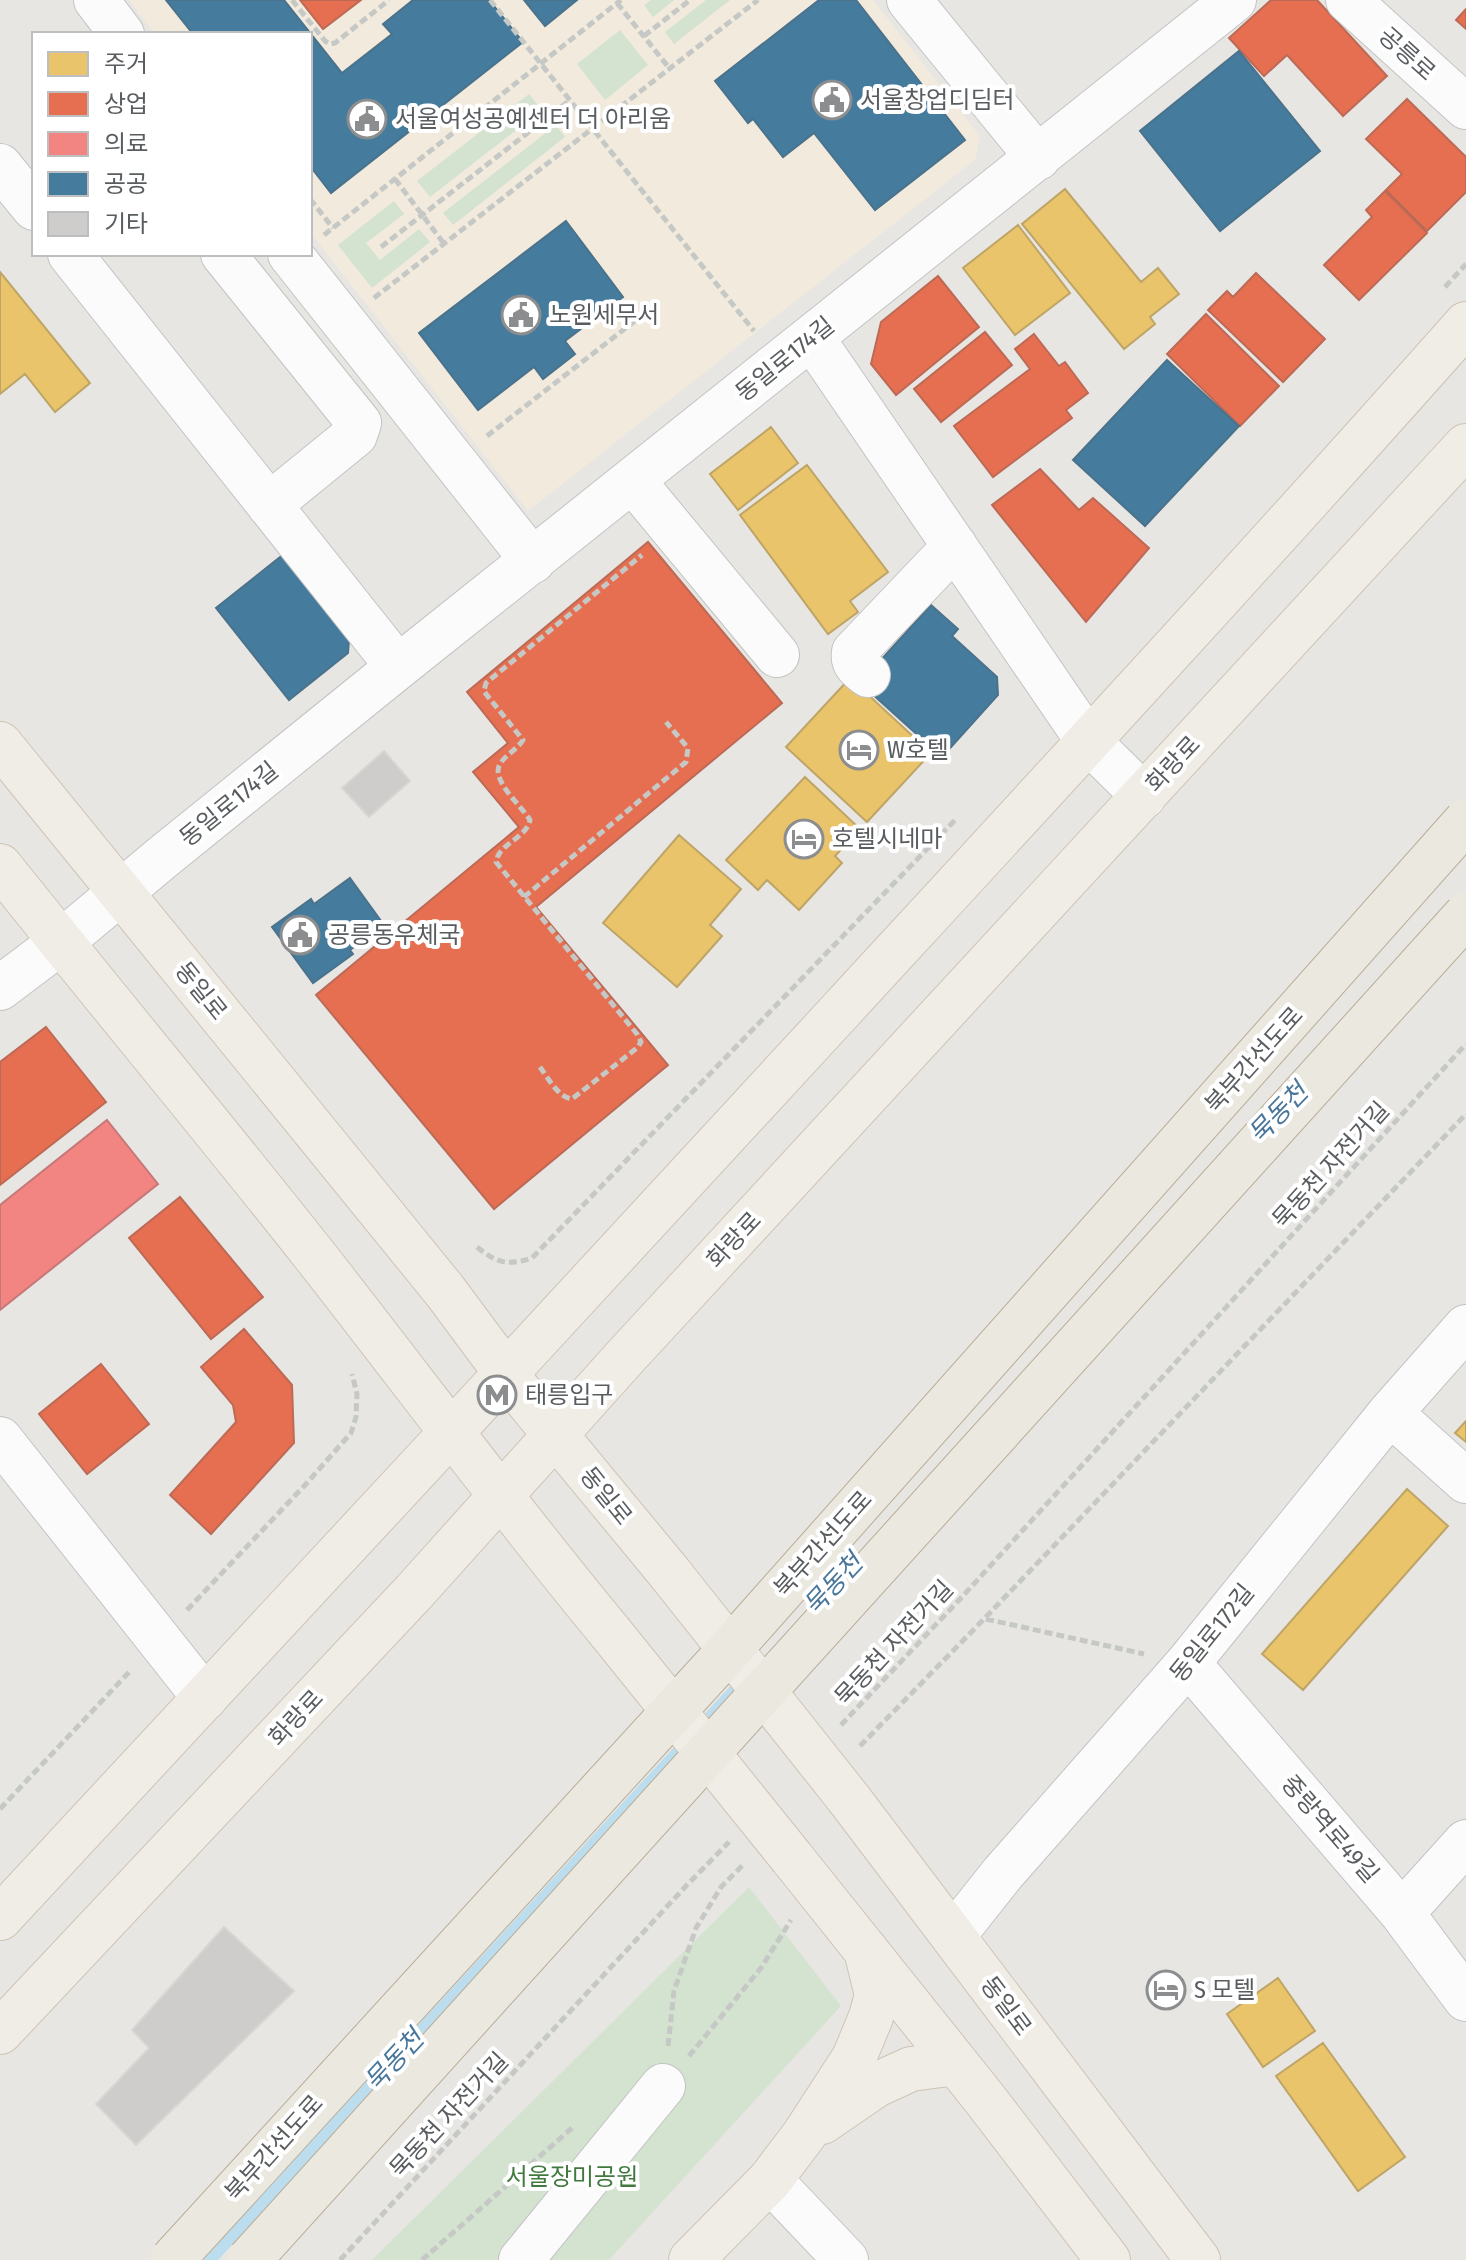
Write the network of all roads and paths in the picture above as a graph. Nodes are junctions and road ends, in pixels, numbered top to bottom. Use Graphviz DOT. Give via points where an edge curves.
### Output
graph roads {
  1 [pos="96,0"];
  2 [pos="292,0"];
  3 [pos="389,0"];
  4 [pos="490,0"];
  5 [pos="690,0"];
  6 [pos="758,0"];
  7 [pos="909,0"];
  8 [pos="1234,0"];
  9 [pos="1348,0"];
  10 [pos="619,2"];
  11 [pos="120,32"];
  12 [pos="644,36"];
  13 [pos="541,63"];
  14 [pos="670,69"];
  15 [pos="570,100"];
  16 [pos="1466,107"];
  17 [pos="593,129"];
  18 [pos="1038,158"];
  19 [pos="0,166"];
  20 [pos="395,179"];
  21 [pos="312,202"];
  22 [pos="32,206"];
  23 [pos="422,214"];
  24 [pos="333,228"];
  25 [pos="312,243"];
  26 [pos="445,245"];
  27 [pos="381,247"];
  28 [pos="72,256"];
  29 [pos="225,256"];
  30 [pos="309,256"];
  31 [pos="1466,264"];
  32 [pos="369,298"];
  33 [pos="326,300"];
  34 [pos="654,306"];
  35 [pos="1455,306"];
  36 [pos="285,333"];
  37 [pos="759,338"];
  38 [pos="812,338"];
  39 [pos="561,365"];
  40 [pos="567,373"];
  41 [pos="482,439"];
  42 [pos="1466,446"];
  43 [pos="633,481"];
  44 [pos="269,505"];
  45 [pos="955,546"];
  46 [pos="646,551"];
  47 [pos="533,561"];
  48 [pos="777,655"];
  49 [pos="398,667"];
  50 [pos="868,675"];
  51 [pos="666,722"];
  52 [pos="1088,741"];
  53 [pos="0,744"];
  54 [pos="1144,796"];
  55 [pos="966,808"];
  56 [pos="1466,821"];
  57 [pos="0,866"];
  58 [pos="121,893"];
  59 [pos="524,897"];
  60 [pos="1466,915"];
  61 [pos="61,942"];
  62 [pos="0,988"];
  63 [pos="1466,1044"];
  64 [pos="540,1067"];
  65 [pos="1466,1114"];
  66 [pos="477,1247"];
  67 [pos="1466,1327"];
  68 [pos="351,1372"];
  69 [pos="506,1373"];
  70 [pos="1390,1413"];
  71 [pos="452,1432"];
  72 [pos="556,1434"];
  73 [pos="4,1454"];
  74 [pos="1466,1481"];
  75 [pos="501,1496"];
  76 [pos="159,1640"];
  77 [pos="1188,1663"];
  78 [pos="205,1698"];
  79 [pos="839,1728"];
  80 [pos="0,1809"];
  81 [pos="730,1842"];
  82 [pos="1466,1842"];
  83 [pos="721,1887"];
  84 [pos="1402,1913"];
  85 [pos="0,1918"];
  86 [pos="953,1936"];
  87 [pos="866,1950"];
  88 [pos="1466,1999"];
  89 [pos="0,2032"];
  90 [pos="956,2063"];
  91 [pos="663,2086"];
  92 [pos="804,2135"];
  93 [pos="770,2180"];
  94 [pos="172,2260"];
  95 [pos="249,2260"];
  96 [pos="340,2260"];
  97 [pos="521,2260"];
  98 [pos="691,2260"];
  99 [pos="846,2260"];
  100 [pos="1108,2260"];
  101 [pos="1198,2260"];
  1 -- 11 [label="street"];
  2 -- 3 [label="path" via="330,44"];
  4 -- 13 [label="path"];
  5 -- 12 [label="path"];
  6 -- 14 [label="path"];
  7 -- 18 [label="street"];
  8 -- 18 [label="street, 동일로174길"];
  9 -- 16 [label="street, 공릉로"];
  10 -- 12 [label="path"];
  10 -- 13 [label="path"];
  12 -- 14 [label="path"];
  13 -- 15 [label="path"];
  13 -- 20 [label="path"];
  14 -- 17 [label="path"];
  15 -- 17 [label="path"];
  15 -- 23 [label="path"];
  17 -- 26 [label="path"];
  17 -- 37 [label="path"];
  18 -- 38 [label="street, 동일로174길"];
  19 -- 22 [label="street"];
  20 -- 23 [label="path"];
  20 -- 24 [label="path"];
  21 -- 24 [label="path"];
  23 -- 26 [label="path"];
  23 -- 27 [label="path"];
  24 -- 25 [label="path"];
  26 -- 32 [label="path" via="382,294"];
  28 -- 44 [label="street"];
  29 -- 36 [label="street"];
  30 -- 33 [label="street"];
  31 -- 35 [label="path"];
  33 -- 36 [label="street"];
  33 -- 47 [label="street"];
  34 -- 40 [label="path"];
  35 -- 52 [label="main road" via="1328,479"];
  36 -- 44 [label="street" via="359,427"];
  38 -- 43 [label="street, 동일로174길"];
  38 -- 45 [label="street"];
  39 -- 40 [label="path"];
  40 -- 41 [label="path"];
  42 -- 54 [label="main road, 화랑로"];
  43 -- 47 [label="street, 동일로174길"];
  43 -- 48 [label="street"];
  44 -- 49 [label="street"];
  45 -- 50 [label="street" via="854,652 856,664"];
  45 -- 52 [label="street"];
  46 -- 59 [label="path" via="484,687 523,740 497,771 530,824 496,862"];
  47 -- 49 [label="street, 동일로174길"];
  49 -- 58 [label="street, 동일로174길"];
  51 -- 59 [label="path" via="688,748 686,762"];
  52 -- 54 [label="street"];
  52 -- 69 [label="main road"];
  53 -- 58 [label="main road, 동일로"];
  54 -- 72 [label="main road, 화랑로"];
  55 -- 66 [label="path" via="532,1258 514,1263 493,1259"];
  56 -- 94 [label="highway, 북부간선도로, bridge" via="723,1657"];
  57 -- 61 [label="main road"];
  58 -- 61 [label="street, 동일로174길"];
  58 -- 69 [label="main road, 동일로"];
  59 -- 64 [label="path" via="641,1042 572,1099"];
  60 -- 95 [label="highway, bridge"];
  61 -- 62 [label="street, 동일로174길"];
  61 -- 71 [label="main road"];
  63 -- 79 [label="path, 묵동천 자전거길"];
  65 -- 77 [label="path" via="985,1618"];
  67 -- 70 [label="street, 동일로172길"];
  68 -- 76 [label="path" via="357,1394 351,1433"];
  69 -- 71 [label="main road"];
  69 -- 72 [label="main road, 동일로"];
  70 -- 74 [label="street"];
  70 -- 77 [label="street, 동일로172길"];
  71 -- 75 [label="main road"];
  71 -- 78 [label="main road"];
  72 -- 75 [label="main road, 화랑로"];
  72 -- 86 [label="main road, 동일로, bridge"];
  73 -- 76 [label="street"];
  75 -- 87 [label="main road, bridge"];
  75 -- 89 [label="main road, 화랑로"];
  76 -- 78 [label="street"];
  76 -- 80 [label="path"];
  77 -- 84 [label="street, 중랑역로49길"];
  77 -- 86 [label="street, 동일로172길"];
  78 -- 85 [label="main road"];
  81 -- 96 [label="path, 묵동천 자전거길"];
  82 -- 84 [label="street"];
  83 -- 91 [label="path" via="696,1928 674,1991"];
  84 -- 88 [label="street, 중랑역로49길"];
  86 -- 101 [label="main road, 동일로"];
  87 -- 90 [label="main road"];
  87 -- 92 [label="main road" via="877,1995 871,2017 854,2058"];
  90 -- 92 [label="main road" via="911,2069 876,2085"];
  90 -- 100 [label="main road"];
  91 -- 97 [label="street"];
  92 -- 93 [label="main road"];
  93 -- 98 [label="main road"];
  93 -- 99 [label="street"];
}
